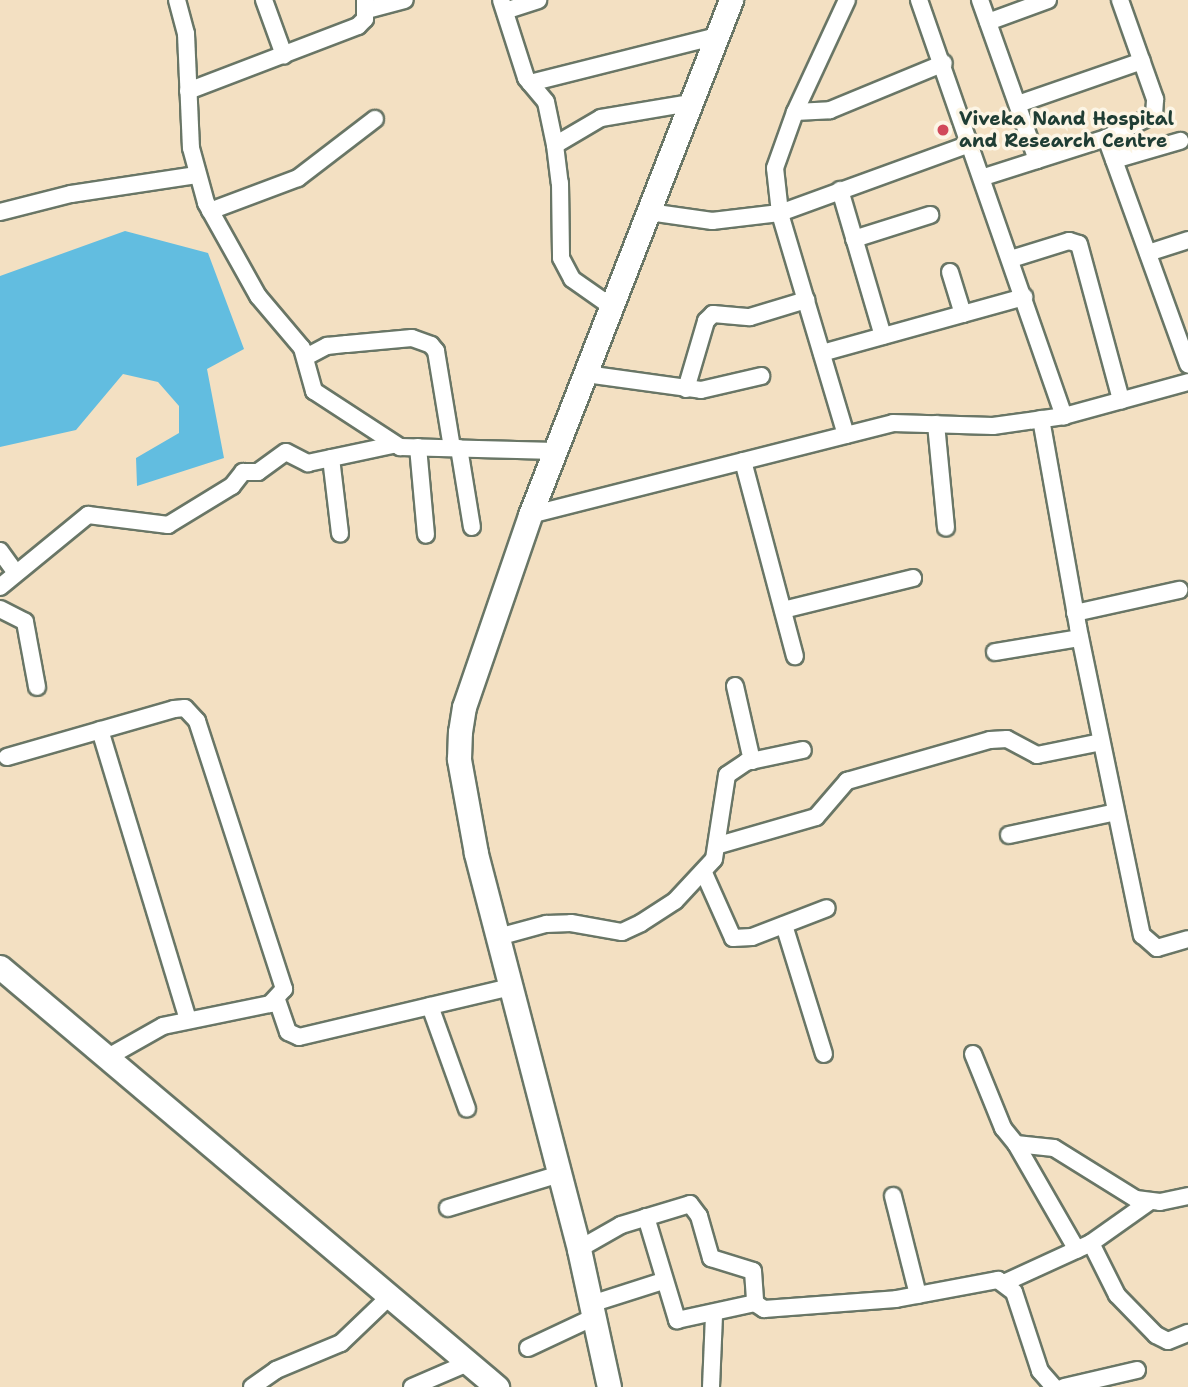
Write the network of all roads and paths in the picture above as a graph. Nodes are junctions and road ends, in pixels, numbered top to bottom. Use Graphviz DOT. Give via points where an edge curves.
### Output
graph roads {
  1 [pos="177,0"];
  2 [pos="264,0"];
  3 [pos="405,0"];
  4 [pos="538,0"];
  5 [pos="731,0"];
  6 [pos="847,0"];
  7 [pos="919,0"];
  8 [pos="981,0"];
  9 [pos="1048,0"];
  10 [pos="1120,0"];
  11 [pos="366,5"];
  12 [pos="503,5"];
  13 [pos="988,22"];
  14 [pos="717,36"];
  15 [pos="284,55"];
  16 [pos="1142,61"];
  17 [pos="944,63"];
  18 [pos="530,83"];
  19 [pos="188,91"];
  20 [pos="691,103"];
  21 [pos="1018,104"];
  22 [pos="796,112"];
  23 [pos="374,118"];
  24 [pos="1106,138"];
  25 [pos="1180,141"];
  26 [pos="972,143"];
  27 [pos="555,145"];
  28 [pos="1037,160"];
  29 [pos="1114,160"];
  30 [pos="197,175"];
  31 [pos="984,177"];
  32 [pos="840,190"];
  33 [pos="209,211"];
  34 [pos="0,212"];
  35 [pos="649,212"];
  36 [pos="780,213"];
  37 [pos="930,215"];
  38 [pos="855,239"];
  39 [pos="1188,240"];
  40 [pos="1148,253"];
  41 [pos="1011,259"];
  42 [pos="950,272"];
  43 [pos="1024,297"];
  44 [pos="806,300"];
  45 [pos="612,307"];
  46 [pos="963,314"];
  47 [pos="883,336"];
  48 [pos="822,353"];
  49 [pos="306,357"];
  50 [pos="1188,365"];
  51 [pos="586,374"];
  52 [pos="761,376"];
  53 [pos="1188,382"];
  54 [pos="686,389"];
  55 [pos="1121,400"];
  56 [pos="1064,416"];
  57 [pos="1041,419"];
  58 [pos="936,424"];
  59 [pos="846,435"];
  60 [pos="393,445"];
  61 [pos="418,447"];
  62 [pos="456,448"];
  63 [pos="556,451"];
  64 [pos="331,458"];
  65 [pos="743,461"];
  66 [pos="530,515"];
  67 [pos="472,527"];
  68 [pos="946,528"];
  69 [pos="340,533"];
  70 [pos="426,535"];
  71 [pos="0,551"];
  72 [pos="16,573"];
  73 [pos="913,578"];
  74 [pos="0,587"];
  75 [pos="1179,590"];
  76 [pos="0,609"];
  77 [pos="783,610"];
  78 [pos="1075,612"];
  79 [pos="1080,638"];
  80 [pos="995,652"];
  81 [pos="795,656"];
  82 [pos="735,686"];
  83 [pos="37,687"];
  84 [pos="100,730"];
  85 [pos="1101,742"];
  86 [pos="803,750"];
  87 [pos="7,757"];
  88 [pos="752,761"];
  89 [pos="1116,813"];
  90 [pos="1009,835"];
  91 [pos="719,845"];
  92 [pos="704,873"];
  93 [pos="827,908"];
  94 [pos="784,925"];
  95 [pos="498,937"];
  96 [pos="1188,939"];
  97 [pos="0,968"];
  98 [pos="511,986"];
  99 [pos="278,1000"];
  100 [pos="430,1006"];
  101 [pos="188,1019"];
  102 [pos="824,1054"];
  103 [pos="973,1054"];
  104 [pos="108,1057"];
  105 [pos="467,1110"];
  106 [pos="1016,1144"];
  107 [pos="560,1174"];
  108 [pos="893,1196"];
  109 [pos="1188,1196"];
  110 [pos="1149,1202"];
  111 [pos="448,1208"];
  112 [pos="646,1217"];
  113 [pos="1084,1247"];
  114 [pos="579,1249"];
  115 [pos="663,1281"];
  116 [pos="1006,1282"];
  117 [pos="918,1295"];
  118 [pos="390,1296"];
  119 [pos="755,1303"];
  120 [pos="593,1310"];
  121 [pos="714,1314"];
  122 [pos="1188,1333"];
  123 [pos="528,1348"];
  124 [pos="468,1363"];
  125 [pos="1137,1370"];
  126 [pos="1051,1386"];
  127 [pos="252,1387"];
  128 [pos="412,1387"];
  129 [pos="497,1387"];
  130 [pos="609,1387"];
  131 [pos="711,1387"];
  1 -- 19 [label="street" via="186,34"];
  2 -- 15 [label="street"];
  3 -- 11 [label="street"];
  4 -- 12 [label="street"];
  5 -- 14 [label="street"];
  6 -- 22 [label="street"];
  7 -- 17 [label="street"];
  8 -- 13 [label="street"];
  9 -- 13 [label="street"];
  10 -- 16 [label="street"];
  11 -- 15 [label="street" via="358,26"];
  12 -- 18 [label="street"];
  13 -- 21 [label="street"];
  14 -- 18 [label="street"];
  14 -- 20 [label="street"];
  15 -- 19 [label="street"];
  16 -- 21 [label="street"];
  16 -- 24 [label="street" via="1156,99 1154,115"];
  17 -- 22 [label="street" via="830,110"];
  17 -- 26 [label="street"];
  18 -- 27 [label="street" via="545,102"];
  19 -- 30 [label="street"];
  20 -- 27 [label="street" via="601,117"];
  20 -- 35 [label="street"];
  21 -- 28 [label="street"];
  22 -- 36 [label="street" via="774,178"];
  23 -- 33 [label="street" via="298,178"];
  24 -- 28 [label="street"];
  24 -- 29 [label="street"];
  25 -- 29 [label="street"];
  26 -- 31 [label="street"];
  26 -- 32 [label="street"];
  27 -- 45 [label="street" via="561,183 561,258 572,279"];
  28 -- 31 [label="street"];
  29 -- 40 [label="street"];
  30 -- 33 [label="street"];
  30 -- 34 [label="street" via="71,194"];
  31 -- 41 [label="street"];
  32 -- 36 [label="street"];
  32 -- 38 [label="street"];
  33 -- 49 [label="street" via="258,296"];
  35 -- 36 [label="street" via="712,221"];
  35 -- 45 [label="street"];
  36 -- 44 [label="street"];
  37 -- 38 [label="street"];
  38 -- 47 [label="street"];
  39 -- 40 [label="street"];
  40 -- 50 [label="street"];
  41 -- 43 [label="street"];
  41 -- 55 [label="street" via="1069,241 1079,244"];
  42 -- 46 [label="street"];
  43 -- 46 [label="street"];
  43 -- 56 [label="street"];
  44 -- 48 [label="street"];
  44 -- 54 [label="street" via="750,317 713,314 706,321"];
  45 -- 51 [label="street"];
  46 -- 47 [label="street"];
  47 -- 48 [label="street"];
  48 -- 59 [label="street"];
  49 -- 60 [label="street" via="310,380 320,398 359,417"];
  49 -- 62 [label="street" via="327,346 346,344 412,338 431,345"];
  51 -- 54 [label="street"];
  51 -- 63 [label="street"];
  52 -- 54 [label="street" via="711,389"];
  53 -- 55 [label="street"];
  55 -- 56 [label="street"];
  56 -- 57 [label="street"];
  57 -- 58 [label="street" via="993,426"];
  57 -- 78 [label="street"];
  58 -- 59 [label="street" via="893,423"];
  58 -- 68 [label="street"];
  59 -- 65 [label="street"];
  60 -- 61 [label="street"];
  60 -- 64 [label="street"];
  61 -- 62 [label="street"];
  61 -- 70 [label="street"];
  62 -- 63 [label="street"];
  62 -- 67 [label="street"];
  63 -- 66 [label="street"];
  64 -- 69 [label="street"];
  64 -- 72 [label="street" via="308,463 286,452 258,472 243,472 232,486 168,524 88,516"];
  65 -- 66 [label="street"];
  65 -- 77 [label="street"];
  66 -- 95 [label="street" via="464,707 460,732 464,786"];
  71 -- 72 [label="street"];
  72 -- 74 [label="street"];
  73 -- 77 [label="street"];
  75 -- 78 [label="street"];
  76 -- 83 [label="street" via="25,622"];
  77 -- 81 [label="street"];
  78 -- 79 [label="street"];
  79 -- 80 [label="street"];
  79 -- 85 [label="street"];
  82 -- 88 [label="street"];
  84 -- 87 [label="street"];
  84 -- 99 [label="street" via="174,709 192,712 282,975 284,989"];
  84 -- 101 [label="street"];
  85 -- 89 [label="street"];
  85 -- 91 [label="street" via="1037,755 1007,739 990,740 847,781 816,817"];
  86 -- 88 [label="street"];
  88 -- 91 [label="street" via="727,775"];
  89 -- 90 [label="street"];
  89 -- 96 [label="street" via="1142,935 1157,948"];
  91 -- 92 [label="street"];
  92 -- 94 [label="street" via="733,938 752,937"];
  92 -- 95 [label="street" via="675,901 622,932 560,923"];
  93 -- 94 [label="street"];
  94 -- 102 [label="street"];
  95 -- 98 [label="street"];
  97 -- 104 [label="street"];
  98 -- 100 [label="street"];
  98 -- 107 [label="street"];
  99 -- 100 [label="street" via="288,1032 299,1037"];
  99 -- 101 [label="street"];
  100 -- 105 [label="street"];
  101 -- 104 [label="street" via="152,1031"];
  103 -- 106 [label="street" via="1003,1128"];
  104 -- 118 [label="street"];
  106 -- 110 [label="street" via="1054,1148 1136,1199"];
  106 -- 113 [label="street"];
  107 -- 111 [label="street"];
  107 -- 114 [label="street"];
  108 -- 117 [label="street"];
  109 -- 110 [label="street"];
  110 -- 113 [label="street"];
  112 -- 114 [label="street"];
  112 -- 115 [label="street"];
  112 -- 119 [label="street" via="685,1204 694,1207 711,1258 753,1271"];
  113 -- 116 [label="street"];
  113 -- 122 [label="street" via="1116,1295 1156,1335 1168,1341"];
  114 -- 120 [label="street"];
  115 -- 120 [label="street"];
  115 -- 121 [label="street" via="677,1320"];
  116 -- 117 [label="street" via="992,1280"];
  116 -- 126 [label="street"];
  117 -- 119 [label="street" via="764,1310"];
  118 -- 124 [label="street"];
  118 -- 127 [label="street" via="341,1343 276,1370"];
  119 -- 121 [label="street"];
  120 -- 123 [label="street"];
  120 -- 130 [label="street"];
  121 -- 131 [label="street"];
  124 -- 128 [label="street"];
  124 -- 129 [label="street"];
  125 -- 126 [label="street"];
}
